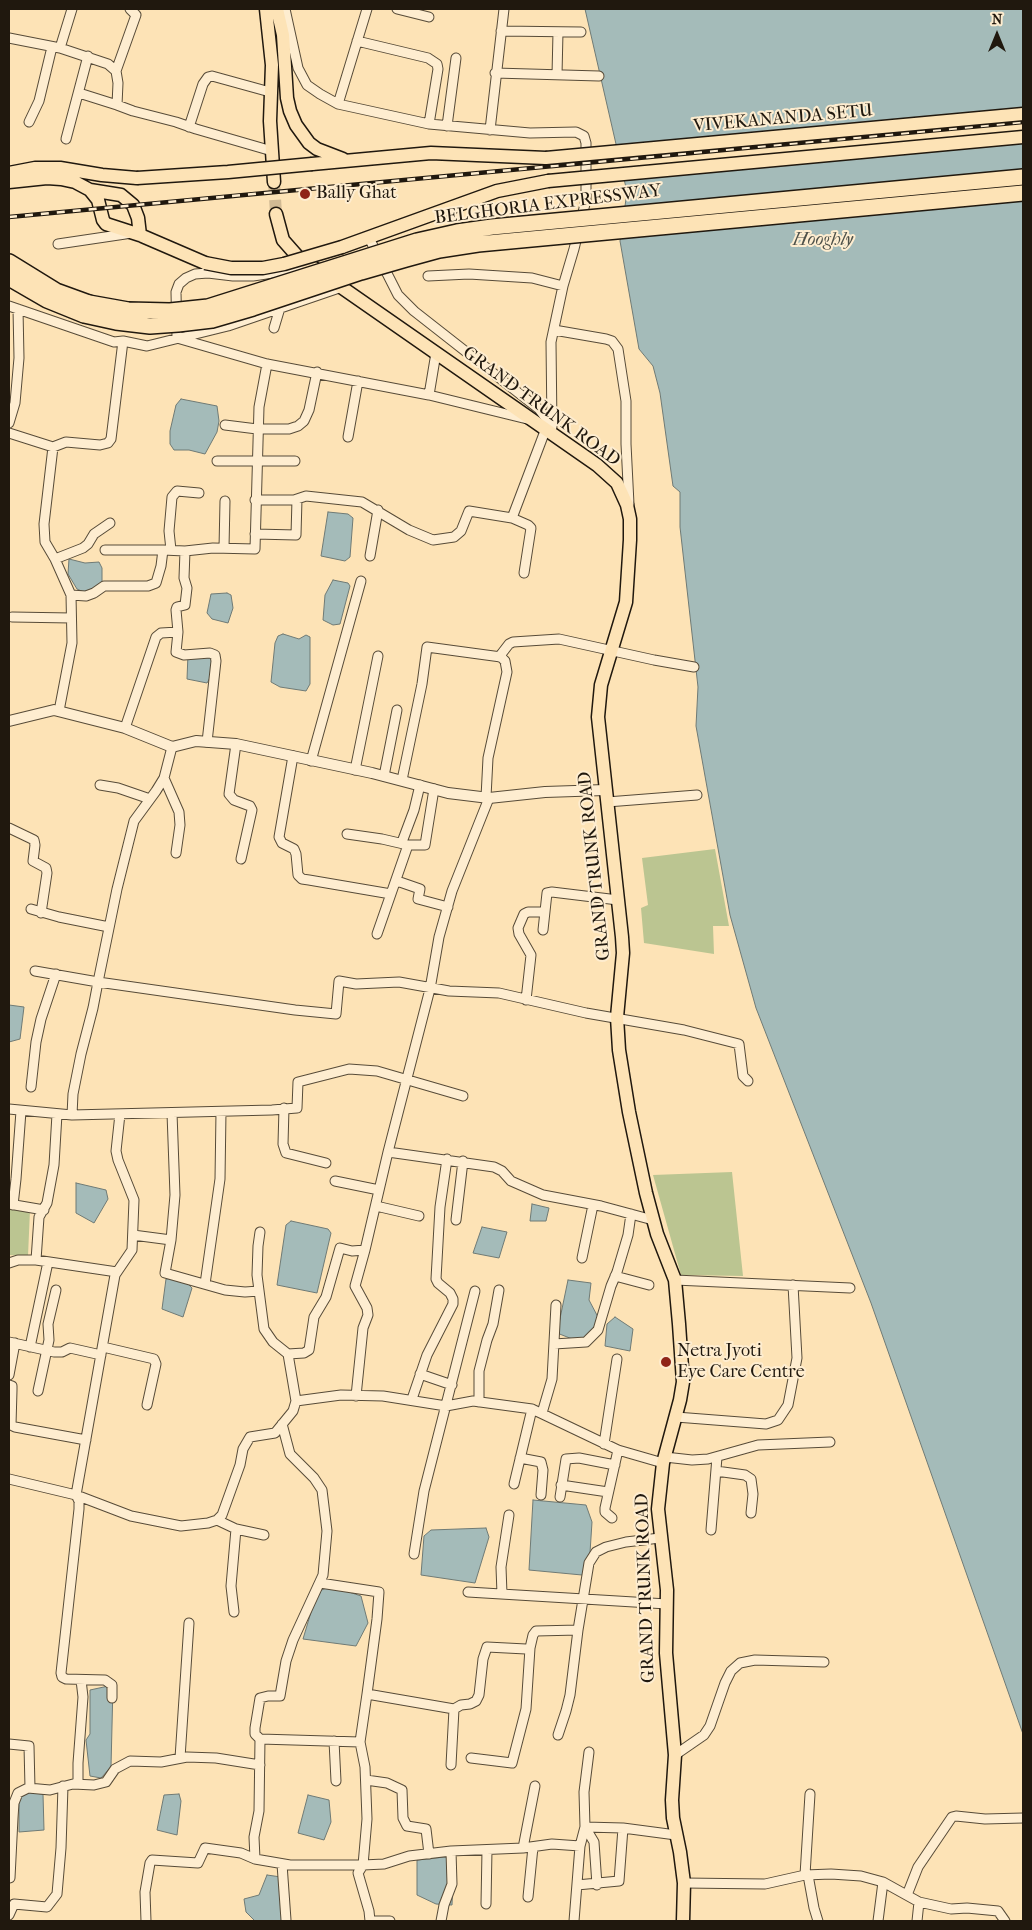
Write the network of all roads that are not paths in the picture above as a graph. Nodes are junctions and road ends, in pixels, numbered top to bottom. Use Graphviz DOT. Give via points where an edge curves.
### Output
graph roads {
  1 [pos="72,9"];
  2 [pos="130,9"];
  3 [pos="266,9"];
  4 [pos="276,9"];
  5 [pos="285,9"];
  6 [pos="367,9"];
  7 [pos="397,9"];
  8 [pos="504,9"];
  9 [pos="429,17"];
  10 [pos="501,31"];
  11 [pos="558,32"];
  12 [pos="581,32"];
  13 [pos="9,38"];
  14 [pos="357,41"];
  15 [pos="56,47"];
  16 [pos="88,56"];
  17 [pos="456,58"];
  18 [pos="116,71"];
  19 [pos="495,73"];
  20 [pos="557,75"];
  21 [pos="599,76"];
  22 [pos="270,92"];
  23 [pos="79,93"];
  24 [pos="338,104"];
  25 [pos="117,105"];
  26 [pos="1023,114"];
  27 [pos="29,122"];
  28 [pos="429,124"];
  29 [pos="447,126"];
  30 [pos="189,127"];
  31 [pos="490,130"];
  32 [pos="1023,137"];
  33 [pos="66,139"];
  34 [pos="272,151"];
  35 [pos="347,161"];
  36 [pos="9,173"];
  37 [pos="1023,176"];
  38 [pos="9,182"];
  39 [pos="274,182"];
  40 [pos="90,190"];
  41 [pos="1023,193"];
  42 [pos="276,214"];
  43 [pos="136,234"];
  44 [pos="369,238"];
  45 [pos="58,244"];
  46 [pos="9,262"];
  47 [pos="309,265"];
  48 [pos="428,276"];
  49 [pos="9,278"];
  50 [pos="562,286"];
  51 [pos="342,287"];
  52 [pos="13,307"];
  53 [pos="280,308"];
  54 [pos="87,309"];
  55 [pos="274,328"];
  56 [pos="554,330"];
  57 [pos="177,338"];
  58 [pos="123,341"];
  59 [pos="436,353"];
  60 [pos="267,364"];
  61 [pos="317,372"];
  62 [pos="358,381"];
  63 [pos="429,395"];
  64 [pos="530,420"];
  65 [pos="9,423"];
  66 [pos="225,425"];
  67 [pos="257,428"];
  68 [pos="551,432"];
  69 [pos="9,433"];
  70 [pos="348,437"];
  71 [pos="52,447"];
  72 [pos="217,461"];
  73 [pos="295,461"];
  74 [pos="257,462"];
  75 [pos="199,493"];
  76 [pos="297,499"];
  77 [pos="255,500"];
  78 [pos="225,501"];
  79 [pos="378,510"];
  80 [pos="512,518"];
  81 [pos="630,520"];
  82 [pos="110,523"];
  83 [pos="255,534"];
  84 [pos="224,548"];
  85 [pos="105,550"];
  86 [pos="167,550"];
  87 [pos="185,551"];
  88 [pos="370,556"];
  89 [pos="55,560"];
  90 [pos="524,573"];
  91 [pos="361,581"];
  92 [pos="71,595"];
  93 [pos="12,617"];
  94 [pos="71,618"];
  95 [pos="178,632"];
  96 [pos="610,651"];
  97 [pos="378,656"];
  98 [pos="499,657"];
  99 [pos="694,667"];
  100 [pos="397,710"];
  101 [pos="59,711"];
  102 [pos="9,721"];
  103 [pos="125,728"];
  104 [pos="207,742"];
  105 [pos="236,744"];
  106 [pos="172,747"];
  107 [pos="293,756"];
  108 [pos="311,760"];
  109 [pos="355,770"];
  110 [pos="384,776"];
  111 [pos="164,778"];
  112 [pos="402,780"];
  113 [pos="100,785"];
  114 [pos="420,785"];
  115 [pos="434,789"];
  116 [pos="697,795"];
  117 [pos="606,796"];
  118 [pos="487,798"];
  119 [pos="150,799"];
  120 [pos="9,828"];
  121 [pos="347,834"];
  122 [pos="405,844"];
  123 [pos="176,852"];
  124 [pos="240,858"];
  125 [pos="397,881"];
  126 [pos="392,894"];
  127 [pos="618,900"];
  128 [pos="448,907"];
  129 [pos="30,909"];
  130 [pos="544,912"];
  131 [pos="41,913"];
  132 [pos="109,927"];
  133 [pos="543,930"];
  134 [pos="377,934"];
  135 [pos="34,971"];
  136 [pos="56,974"];
  137 [pos="98,982"];
  138 [pos="430,989"];
  139 [pos="526,1000"];
  140 [pos="617,1017"];
  141 [pos="408,1081"];
  142 [pos="748,1081"];
  143 [pos="31,1087"];
  144 [pos="463,1096"];
  145 [pos="284,1108"];
  146 [pos="9,1109"];
  147 [pos="21,1111"];
  148 [pos="221,1112"];
  149 [pos="172,1113"];
  150 [pos="57,1114"];
  151 [pos="120,1114"];
  152 [pos="72,1115"];
  153 [pos="388,1152"];
  154 [pos="446,1159"];
  155 [pos="463,1161"];
  156 [pos="326,1163"];
  157 [pos="335,1181"];
  158 [pos="379,1190"];
  159 [pos="11,1205"];
  160 [pos="593,1205"];
  161 [pos="376,1206"];
  162 [pos="44,1210"];
  163 [pos="631,1214"];
  164 [pos="419,1216"];
  165 [pos="456,1220"];
  166 [pos="653,1220"];
  167 [pos="260,1232"];
  168 [pos="133,1235"];
  169 [pos="171,1240"];
  170 [pos="365,1250"];
  171 [pos="582,1258"];
  172 [pos="36,1260"];
  173 [pos="48,1262"];
  174 [pos="9,1263"];
  175 [pos="117,1272"];
  176 [pos="615,1276"];
  177 [pos="675,1280"];
  178 [pos="205,1284"];
  179 [pos="649,1285"];
  180 [pos="793,1285"];
  181 [pos="850,1288"];
  182 [pos="56,1290"];
  183 [pos="499,1290"];
  184 [pos="259,1291"];
  185 [pos="475,1291"];
  186 [pos="556,1305"];
  187 [pos="12,1343"];
  188 [pos="554,1344"];
  189 [pos="30,1347"];
  190 [pos="47,1351"];
  191 [pos="102,1351"];
  192 [pos="288,1354"];
  193 [pos="617,1359"];
  194 [pos="420,1374"];
  195 [pos="9,1375"];
  196 [pos="9,1385"];
  197 [pos="452,1385"];
  198 [pos="38,1391"];
  199 [pos="356,1396"];
  200 [pos="412,1399"];
  201 [pos="296,1401"];
  202 [pos="479,1402"];
  203 [pos="146,1405"];
  204 [pos="446,1406"];
  205 [pos="532,1409"];
  206 [pos="542,1413"];
  207 [pos="676,1417"];
  208 [pos="282,1424"];
  209 [pos="86,1440"];
  210 [pos="830,1442"];
  211 [pos="604,1444"];
  212 [pos="618,1450"];
  213 [pos="717,1457"];
  214 [pos="520,1458"];
  215 [pos="664,1460"];
  216 [pos="615,1465"];
  217 [pos="716,1471"];
  218 [pos="9,1479"];
  219 [pos="514,1484"];
  220 [pos="561,1484"];
  221 [pos="608,1492"];
  222 [pos="76,1495"];
  223 [pos="541,1495"];
  224 [pos="560,1497"];
  225 [pos="751,1513"];
  226 [pos="509,1515"];
  227 [pos="612,1518"];
  228 [pos="217,1520"];
  229 [pos="236,1529"];
  230 [pos="711,1530"];
  231 [pos="264,1535"];
  232 [pos="660,1538"];
  233 [pos="414,1554"];
  234 [pos="320,1583"];
  235 [pos="468,1592"];
  236 [pos="502,1594"];
  237 [pos="583,1599"];
  238 [pos="666,1604"];
  239 [pos="234,1612"];
  240 [pos="189,1624"];
  241 [pos="578,1630"];
  242 [pos="530,1648"];
  243 [pos="824,1662"];
  244 [pos="81,1680"];
  245 [pos="367,1694"];
  246 [pos="112,1698"];
  247 [pos="454,1709"];
  248 [pos="558,1736"];
  249 [pos="260,1739"];
  250 [pos="334,1741"];
  251 [pos="360,1742"];
  252 [pos="9,1744"];
  253 [pos="589,1752"];
  254 [pos="675,1755"];
  255 [pos="180,1758"];
  256 [pos="471,1758"];
  257 [pos="260,1765"];
  258 [pos="450,1765"];
  259 [pos="366,1780"];
  260 [pos="336,1781"];
  261 [pos="78,1784"];
  262 [pos="63,1786"];
  263 [pos="536,1786"];
  264 [pos="30,1788"];
  265 [pos="810,1794"];
  266 [pos="11,1818"];
  267 [pos="1023,1818"];
  268 [pos="585,1826"];
  269 [pos="623,1828"];
  270 [pos="676,1835"];
  271 [pos="533,1846"];
  272 [pos="580,1846"];
  273 [pos="523,1848"];
  274 [pos="487,1850"];
  275 [pos="451,1851"];
  276 [pos="429,1854"];
  277 [pos="255,1859"];
  278 [pos="282,1864"];
  279 [pos="363,1865"];
  280 [pos="806,1876"];
  281 [pos="10,1878"];
  282 [pos="883,1882"];
  283 [pos="684,1883"];
  284 [pos="578,1885"];
  285 [pos="597,1885"];
  286 [pos="907,1896"];
  287 [pos="528,1897"];
  288 [pos="919,1902"];
  289 [pos="486,1904"];
  290 [pos="9,1915"];
  291 [pos="286,1920"];
  292 [pos="146,1921"];
  293 [pos="370,1921"];
  294 [pos="390,1921"];
  295 [pos="441,1921"];
  296 [pos="574,1921"];
  297 [pos="683,1921"];
  298 [pos="818,1921"];
  299 [pos="878,1921"];
  300 [pos="917,1921"];
  301 [pos="1005,1921"];
  1 -- 15 [label="street"];
  2 -- 18 [label="street" via="136,16"];
  3 -- 22 [label="main road" via="272,65"];
  4 -- 35 [label="main road" via="283,36 287,98 296,125 317,149"];
  5 -- 24 [label="street" via="298,68 307,85"];
  6 -- 14 [label="street"];
  7 -- 9 [label="street"];
  8 -- 10 [label="street"];
  10 -- 11 [label="street"];
  10 -- 19 [label="street"];
  11 -- 12 [label="street"];
  11 -- 20 [label="street"];
  13 -- 15 [label="street"];
  14 -- 24 [label="street"];
  14 -- 28 [label="street" via="428,58 437,64"];
  15 -- 16 [label="street"];
  15 -- 27 [label="street"];
  16 -- 18 [label="street"];
  16 -- 23 [label="street"];
  17 -- 29 [label="street"];
  18 -- 25 [label="street"];
  19 -- 20 [label="street"];
  19 -- 31 [label="street"];
  20 -- 21 [label="street"];
  22 -- 30 [label="street" via="208,76"];
  22 -- 34 [label="main road"];
  23 -- 25 [label="street"];
  23 -- 33 [label="street"];
  24 -- 28 [label="street"];
  25 -- 30 [label="street"];
  26 -- 35 [label="main road, VIVEKANANDA SETU, bridge" via="546,158 431,153"];
  28 -- 29 [label="street"];
  29 -- 31 [label="street"];
  30 -- 34 [label="street"];
  31 -- 50 [label="street" via="545,134 576,132 584,136 586,200"];
  32 -- 44 [label="main road, bridge" via="548,181 497,191"];
  34 -- 39 [label="main road"];
  35 -- 36 [label="main road, VIVEKANANDA SETU, bridge" via="137,178 102,176 60,168"];
  37 -- 54 [label="highway, BELGHORIA EXPRESSWAY, bridge" via="456,232 417,241 208,307 170,311"];
  38 -- 40 [label="main road" via="61,179"];
  40 -- 43 [label="main road" via="98,200 106,224"];
  40 -- 43 [label="main road" via="121,195 130,201 138,218"];
  41 -- 54 [label="highway, BELGHORIA EXPRESSWAY, bridge" via="439,250 228,315 178,324 150,326 116,322"];
  42 -- 47 [label="main road, GRAND TRUNK ROAD" via="283,240"];
  43 -- 44 [label="main road, bridge" via="205,263 231,268 284,264"];
  43 -- 45 [label="street"];
  44 -- 68 [label="street" via="398,296 539,410"];
  46 -- 54 [label="highway, BELGHORIA EXPRESSWAY"];
  47 -- 51 [label="main road, GRAND TRUNK ROAD"];
  47 -- 57 [label="street" via="253,276 208,273 186,278 176,292"];
  48 -- 50 [label="street" via="469,274 532,278"];
  49 -- 54 [label="highway, BELGHORIA EXPRESSWAY" via="46,300"];
  50 -- 56 [label="street"];
  51 -- 53 [label="street"];
  51 -- 59 [label="main road, GRAND TRUNK ROAD"];
  52 -- 58 [label="street" via="92,336"];
  52 -- 65 [label="street" via="19,358 15,403"];
  53 -- 55 [label="street"];
  53 -- 57 [label="street" via="228,326"];
  56 -- 68 [label="street" via="550,354"];
  56 -- 81 [label="street" via="606,339 618,349 626,401"];
  57 -- 58 [label="street" via="146,346"];
  57 -- 60 [label="street"];
  58 -- 71 [label="street" via="111,439 100,445 66,442"];
  59 -- 63 [label="street"];
  59 -- 64 [label="main road, GRAND TRUNK ROAD"];
  60 -- 61 [label="street"];
  60 -- 67 [label="street"];
  61 -- 62 [label="street"];
  61 -- 67 [label="street" via="304,421 289,428"];
  62 -- 63 [label="street"];
  62 -- 70 [label="street"];
  63 -- 64 [label="street"];
  64 -- 68 [label="main road, GRAND TRUNK ROAD"];
  66 -- 67 [label="street"];
  67 -- 74 [label="street"];
  68 -- 80 [label="street"];
  68 -- 81 [label="main road, GRAND TRUNK ROAD" via="617,483"];
  69 -- 71 [label="street"];
  71 -- 89 [label="street" via="44,524 45,542"];
  72 -- 74 [label="street"];
  73 -- 74 [label="street"];
  74 -- 77 [label="street"];
  75 -- 86 [label="street" via="177,491 172,497"];
  76 -- 77 [label="street"];
  76 -- 79 [label="street" via="306,496 362,502"];
  76 -- 83 [label="street" via="296,535"];
  77 -- 83 [label="street"];
  78 -- 84 [label="street"];
  79 -- 80 [label="street" via="409,530 433,540 454,537 461,531 469,511"];
  79 -- 88 [label="street"];
  80 -- 90 [label="street" via="530,528"];
  81 -- 96 [label="main road, GRAND TRUNK ROAD" via="626,602"];
  82 -- 89 [label="street" via="94,534 83,548"];
  83 -- 84 [label="street" via="255,549"];
  84 -- 87 [label="street"];
  85 -- 86 [label="street"];
  86 -- 87 [label="street"];
  86 -- 92 [label="street" via="156,583 148,586 104,586 86,596"];
  87 -- 95 [label="street" via="187,588 185,605 176,610"];
  89 -- 92 [label="street"];
  91 -- 108 [label="street"];
  92 -- 94 [label="street"];
  93 -- 94 [label="street"];
  94 -- 101 [label="street" via="72,643"];
  95 -- 103 [label="street" via="161,633 156,637"];
  95 -- 104 [label="street" via="176,652 215,655"];
  96 -- 98 [label="street" via="569,640 550,639 511,643"];
  96 -- 99 [label="street"];
  96 -- 117 [label="main road, GRAND TRUNK ROAD" via="599,701"];
  97 -- 109 [label="street"];
  98 -- 112 [label="street" via="427,648"];
  98 -- 118 [label="street" via="505,661 507,672 488,758"];
  100 -- 110 [label="street"];
  101 -- 102 [label="street" via="40,712"];
  101 -- 103 [label="street"];
  103 -- 106 [label="street"];
  104 -- 105 [label="street"];
  104 -- 106 [label="street" via="196,741"];
  105 -- 107 [label="street"];
  105 -- 124 [label="street" via="229,794 234,800 252,807"];
  106 -- 111 [label="street"];
  107 -- 108 [label="street"];
  107 -- 126 [label="street" via="278,837 294,849 298,875 309,880"];
  108 -- 109 [label="street"];
  109 -- 110 [label="street"];
  110 -- 112 [label="street"];
  111 -- 119 [label="street"];
  111 -- 123 [label="street" via="180,818"];
  112 -- 114 [label="street"];
  113 -- 119 [label="street"];
  114 -- 115 [label="street"];
  114 -- 122 [label="street"];
  115 -- 118 [label="street"];
  115 -- 122 [label="street" via="425,846"];
  116 -- 117 [label="street"];
  117 -- 118 [label="street" via="545,792"];
  117 -- 127 [label="main road, GRAND TRUNK ROAD"];
  118 -- 128 [label="street"];
  119 -- 132 [label="street" via="134,821"];
  120 -- 131 [label="street" via="34,840 33,861 46,868"];
  121 -- 122 [label="street"];
  122 -- 125 [label="street"];
  125 -- 126 [label="street"];
  125 -- 128 [label="street" via="420,889 418,899"];
  126 -- 134 [label="street"];
  127 -- 130 [label="street" via="550,892 546,894"];
  127 -- 140 [label="main road, GRAND TRUNK ROAD" via="623,953"];
  128 -- 138 [label="street"];
  129 -- 131 [label="street"];
  130 -- 133 [label="street"];
  130 -- 139 [label="street" via="526,912 518,928 531,955"];
  131 -- 132 [label="street"];
  132 -- 137 [label="street"];
  135 -- 136 [label="street"];
  136 -- 137 [label="street"];
  136 -- 143 [label="street" via="36,1042"];
  137 -- 138 [label="street" via="336,1014 339,981 356,984 399,982"];
  137 -- 152 [label="street" via="73,1094"];
  138 -- 139 [label="street" via="489,992"];
  138 -- 141 [label="street"];
  139 -- 140 [label="street"];
  140 -- 142 [label="street" via="739,1044 743,1076"];
  140 -- 166 [label="main road, GRAND TRUNK ROAD" via="624,1083"];
  141 -- 144 [label="street"];
  141 -- 145 [label="street" via="377,1071 349,1069 298,1082 297,1108"];
  141 -- 153 [label="street"];
  145 -- 148 [label="street"];
  145 -- 156 [label="street" via="282,1144 286,1153"];
  146 -- 147 [label="street"];
  147 -- 150 [label="street"];
  147 -- 159 [label="street"];
  148 -- 149 [label="street"];
  148 -- 178 [label="street" via="220,1179"];
  149 -- 151 [label="street"];
  149 -- 169 [label="street" via="175,1195"];
  150 -- 152 [label="street"];
  150 -- 162 [label="street" via="54,1165"];
  151 -- 152 [label="street"];
  151 -- 168 [label="street" via="116,1151 134,1200"];
  153 -- 154 [label="street"];
  153 -- 158 [label="street"];
  154 -- 155 [label="street"];
  154 -- 194 [label="street" via="436,1279 450,1293 453,1304"];
  155 -- 160 [label="street" via="499,1169 511,1181 532,1192"];
  155 -- 165 [label="street"];
  157 -- 158 [label="street"];
  158 -- 161 [label="street"];
  159 -- 162 [label="street"];
  160 -- 163 [label="street"];
  160 -- 171 [label="street"];
  161 -- 164 [label="street"];
  161 -- 170 [label="street"];
  162 -- 172 [label="street" via="39,1217"];
  163 -- 166 [label="street"];
  163 -- 176 [label="street"];
  166 -- 177 [label="main road, GRAND TRUNK ROAD"];
  167 -- 184 [label="street"];
  168 -- 169 [label="street"];
  168 -- 175 [label="street" via="132,1250"];
  169 -- 178 [label="street" via="165,1273"];
  170 -- 192 [label="street" via="340,1248 326,1297 314,1317 309,1350"];
  170 -- 199 [label="street" via="355,1286 368,1315 363,1328"];
  172 -- 173 [label="street"];
  172 -- 174 [label="street"];
  173 -- 175 [label="street"];
  173 -- 189 [label="street"];
  175 -- 191 [label="street"];
  176 -- 179 [label="street"];
  176 -- 188 [label="street" via="593,1337 586,1342"];
  177 -- 180 [label="street"];
  177 -- 207 [label="main road, GRAND TRUNK ROAD" via="682,1382"];
  178 -- 184 [label="street" via="225,1290"];
  180 -- 181 [label="street"];
  180 -- 207 [label="street" via="797,1358 791,1396 778,1420 766,1424"];
  182 -- 190 [label="street" via="48,1324"];
  183 -- 202 [label="street" via="479,1371"];
  184 -- 192 [label="street" via="264,1329 273,1342"];
  185 -- 197 [label="street"];
  186 -- 188 [label="street"];
  187 -- 189 [label="street"];
  187 -- 195 [label="street"];
  188 -- 206 [label="street" via="552,1379"];
  189 -- 190 [label="street"];
  190 -- 191 [label="street" via="70,1348"];
  190 -- 198 [label="street"];
  191 -- 203 [label="street" via="154,1359 156,1364"];
  191 -- 209 [label="street"];
  192 -- 201 [label="street"];
  193 -- 211 [label="street"];
  194 -- 197 [label="street"];
  194 -- 200 [label="street"];
  196 -- 209 [label="street" via="12,1390 10,1424"];
  197 -- 204 [label="street"];
  199 -- 200 [label="street"];
  199 -- 201 [label="street"];
  200 -- 204 [label="street"];
  201 -- 208 [label="street" via="293,1411"];
  202 -- 204 [label="street"];
  202 -- 205 [label="street"];
  204 -- 233 [label="street" via="424,1491"];
  205 -- 206 [label="street"];
  205 -- 214 [label="street"];
  206 -- 211 [label="street"];
  207 -- 215 [label="main road, GRAND TRUNK ROAD"];
  208 -- 228 [label="street" via="274,1433 250,1437 243,1449 222,1515"];
  208 -- 234 [label="street" via="290,1454 322,1490 327,1531"];
  209 -- 222 [label="street"];
  210 -- 213 [label="street" via="758,1445"];
  211 -- 212 [label="street"];
  212 -- 215 [label="street"];
  212 -- 216 [label="street"];
  213 -- 215 [label="street"];
  213 -- 217 [label="street"];
  214 -- 219 [label="street"];
  214 -- 223 [label="street" via="541,1462"];
  215 -- 232 [label="main road, GRAND TRUNK ROAD" via="658,1496"];
  216 -- 220 [label="street" via="572,1457 566,1459"];
  216 -- 221 [label="street"];
  217 -- 225 [label="street" via="745,1475 751,1479"];
  217 -- 230 [label="street"];
  218 -- 222 [label="street"];
  220 -- 221 [label="street"];
  220 -- 224 [label="street"];
  221 -- 227 [label="street" via="605,1512"];
  222 -- 228 [label="street" via="131,1516 181,1526"];
  222 -- 244 [label="street" via="79,1509 61,1673 66,1679"];
  226 -- 236 [label="street" via="500,1567"];
  228 -- 229 [label="street"];
  229 -- 231 [label="street"];
  229 -- 239 [label="street" via="231,1586"];
  232 -- 237 [label="street" via="626,1542 596,1552 589,1563"];
  232 -- 238 [label="main road, GRAND TRUNK ROAD"];
  234 -- 245 [label="street" via="379,1592"];
  234 -- 249 [label="street" via="293,1640 280,1696 260,1698 254,1728"];
  235 -- 236 [label="street"];
  236 -- 237 [label="street"];
  237 -- 238 [label="street"];
  237 -- 241 [label="street"];
  238 -- 254 [label="main road, GRAND TRUNK ROAD" via="666,1653"];
  240 -- 255 [label="street"];
  241 -- 242 [label="street" via="536,1631"];
  241 -- 248 [label="street" via="570,1695"];
  242 -- 247 [label="street" via="487,1647 476,1701"];
  242 -- 256 [label="street" via="526,1709 512,1763"];
  243 -- 254 [label="street" via="755,1660 740,1663 725,1683 710,1726"];
  244 -- 246 [label="street" via="105,1680 112,1685"];
  244 -- 261 [label="street"];
  245 -- 247 [label="street"];
  245 -- 251 [label="street"];
  247 -- 258 [label="street"];
  249 -- 250 [label="street"];
  249 -- 257 [label="street"];
  250 -- 251 [label="street"];
  250 -- 260 [label="street"];
  251 -- 259 [label="street"];
  252 -- 264 [label="street" via="29,1746"];
  253 -- 268 [label="street" via="584,1792"];
  254 -- 270 [label="main road, GRAND TRUNK ROAD" via="672,1800"];
  255 -- 257 [label="street" via="216,1758"];
  255 -- 261 [label="street" via="161,1762 130,1761 115,1768 106,1782"];
  257 -- 277 [label="street"];
  259 -- 276 [label="street" via="387,1783 402,1790 403,1818 407,1826 426,1829"];
  259 -- 279 [label="street"];
  261 -- 262 [label="street"];
  262 -- 264 [label="street" via="50,1790"];
  262 -- 290 [label="street" via="57,1894 47,1908 14,1904"];
  263 -- 273 [label="street"];
  264 -- 266 [label="street" via="18,1793"];
  265 -- 280 [label="street"];
  266 -- 281 [label="street"];
  267 -- 286 [label="street" via="952,1817 918,1867"];
  268 -- 269 [label="street"];
  268 -- 272 [label="street"];
  268 -- 285 [label="street" via="594,1842"];
  269 -- 270 [label="street"];
  269 -- 285 [label="street" via="621,1879"];
  270 -- 283 [label="main road, GRAND TRUNK ROAD"];
  271 -- 272 [label="street"];
  271 -- 273 [label="street"];
  271 -- 287 [label="street"];
  272 -- 284 [label="street"];
  273 -- 274 [label="street"];
  274 -- 275 [label="street"];
  274 -- 289 [label="street"];
  275 -- 276 [label="street"];
  275 -- 295 [label="street" via="452,1884"];
  276 -- 279 [label="street"];
  277 -- 278 [label="street"];
  277 -- 292 [label="street" via="241,1853 207,1848 198,1863 152,1860 145,1892"];
  278 -- 279 [label="street"];
  278 -- 291 [label="street"];
  279 -- 293 [label="street" via="358,1873"];
  280 -- 282 [label="street" via="861,1876"];
  280 -- 283 [label="street" via="765,1884"];
  280 -- 298 [label="street"];
  282 -- 286 [label="street"];
  282 -- 299 [label="street"];
  283 -- 297 [label="main road, GRAND TRUNK ROAD"];
  284 -- 285 [label="street"];
  284 -- 296 [label="street"];
  286 -- 288 [label="street"];
  288 -- 300 [label="street"];
  288 -- 301 [label="street" via="951,1909 998,1911"];
  293 -- 294 [label="street"];
}
